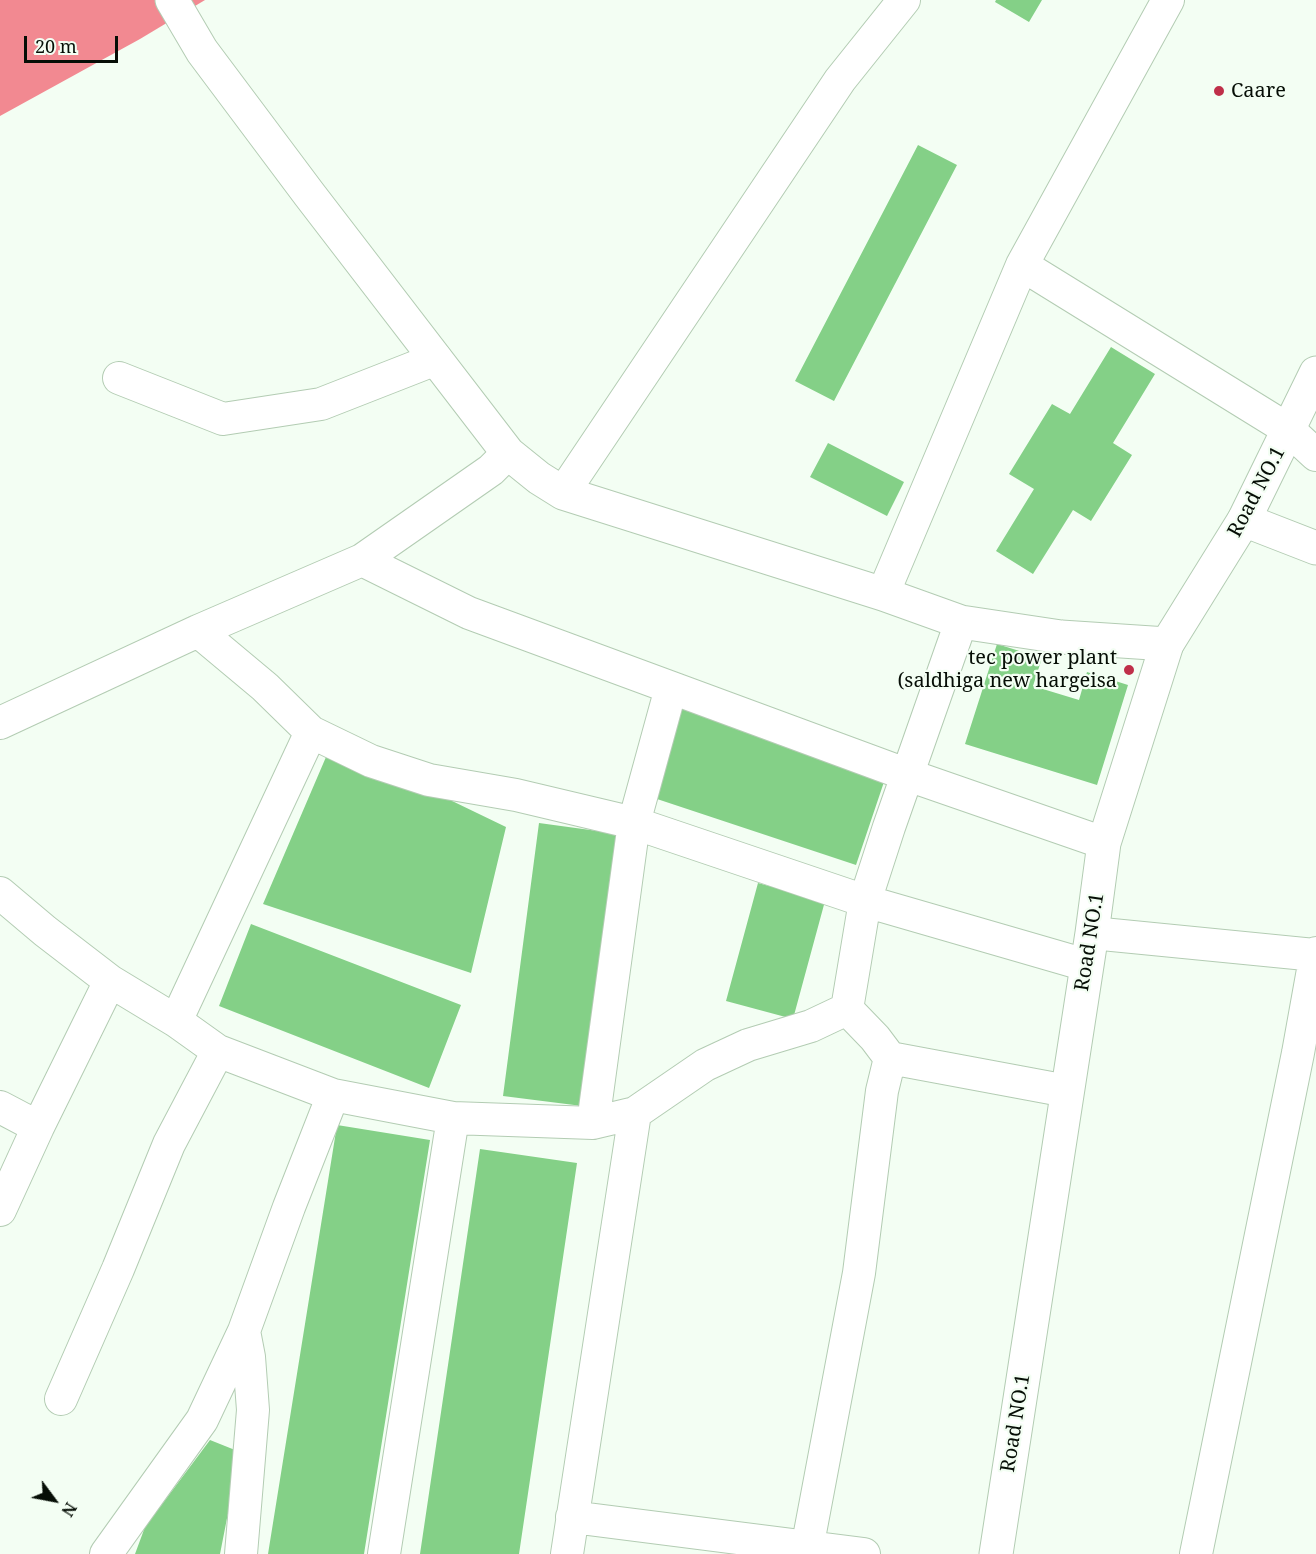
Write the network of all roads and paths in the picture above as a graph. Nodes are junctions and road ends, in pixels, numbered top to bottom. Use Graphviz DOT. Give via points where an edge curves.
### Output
graph roads {
  1 [pos="172,0"];
  2 [pos="904,0"];
  3 [pos="1168,0"];
  4 [pos="1022,266"];
  5 [pos="436,360"];
  6 [pos="1316,373"];
  7 [pos="119,378"];
  8 [pos="1289,430"];
  9 [pos="507,453"];
  10 [pos="1316,455"];
  11 [pos="563,493"];
  12 [pos="1244,520"];
  13 [pos="1316,548"];
  14 [pos="362,560"];
  15 [pos="884,594"];
  16 [pos="961,622"];
  17 [pos="198,631"];
  18 [pos="1167,644"];
  19 [pos="671,688"];
  20 [pos="0,723"];
  21 [pos="311,732"];
  22 [pos="908,775"];
  23 [pos="634,823"];
  24 [pos="1104,843"];
  25 [pos="0,893"];
  26 [pos="865,901"];
  27 [pos="1092,933"];
  28 [pos="1316,954"];
  29 [pos="1086,965"];
  30 [pos="110,981"];
  31 [pos="847,1009"];
  32 [pos="176,1020"];
  33 [pos="218,1050"];
  34 [pos="890,1058"];
  35 [pos="1067,1090"];
  36 [pos="333,1095"];
  37 [pos="0,1107"];
  38 [pos="635,1113"];
  39 [pos="453,1118"];
  40 [pos="593,1124"];
  41 [pos="38,1127"];
  42 [pos="0,1210"];
  43 [pos="244,1331"];
  44 [pos="61,1399"];
  45 [pos="572,1517"];
  46 [pos="807,1550"];
  47 [pos="106,1554"];
  48 [pos="241,1554"];
  49 [pos="384,1554"];
  50 [pos="567,1554"];
  51 [pos="864,1554"];
  52 [pos="996,1554"];
  53 [pos="1196,1554"];
  1 -- 5 [label="main road" via="202,51"];
  2 -- 11 [label="street" via="840,80"];
  3 -- 4 [label="street"];
  4 -- 8 [label="street"];
  4 -- 15 [label="street"];
  5 -- 7 [label="street" via="321,404 223,419"];
  5 -- 9 [label="main road"];
  6 -- 8 [label="main road, Road NO.1"];
  8 -- 10 [label="street"];
  8 -- 12 [label="main road, Road NO.1"];
  9 -- 11 [label="main road"];
  9 -- 14 [label="street" via="491,470"];
  11 -- 15 [label="main road"];
  12 -- 13 [label="main road"];
  12 -- 18 [label="main road, Road NO.1"];
  14 -- 17 [label="street"];
  14 -- 19 [label="street" via="469,613"];
  15 -- 16 [label="main road"];
  16 -- 18 [label="main road" via="1061,637"];
  16 -- 22 [label="street"];
  17 -- 20 [label="street"];
  17 -- 21 [label="street" via="266,687"];
  18 -- 24 [label="main road, Road NO.1"];
  19 -- 22 [label="street"];
  19 -- 23 [label="street"];
  21 -- 23 [label="street" via="371,761 429,780 516,795"];
  21 -- 32 [label="street"];
  22 -- 24 [label="street"];
  22 -- 26 [label="street"];
  23 -- 26 [label="street"];
  23 -- 40 [label="street"];
  24 -- 27 [label="main road, Road NO.1"];
  25 -- 30 [label="street"];
  26 -- 29 [label="street"];
  26 -- 31 [label="street"];
  27 -- 28 [label="street"];
  27 -- 29 [label="main road, Road NO.1"];
  28 -- 53 [label="street"];
  29 -- 35 [label="main road, Road NO.1"];
  30 -- 32 [label="street"];
  30 -- 41 [label="street"];
  31 -- 34 [label="street"];
  31 -- 38 [label="street" via="705,1065"];
  32 -- 33 [label="street"];
  33 -- 36 [label="street"];
  33 -- 44 [label="street" via="168,1144"];
  34 -- 35 [label="street"];
  34 -- 46 [label="street" via="882,1091 859,1273"];
  35 -- 52 [label="main road, Road NO.1"];
  36 -- 39 [label="street"];
  36 -- 43 [label="street"];
  37 -- 41 [label="street"];
  38 -- 40 [label="street"];
  38 -- 45 [label="street"];
  39 -- 40 [label="street"];
  39 -- 49 [label="street"];
  41 -- 42 [label="street"];
  43 -- 47 [label="street" via="202,1420"];
  43 -- 48 [label="street" via="253,1410"];
  45 -- 46 [label="street"];
  45 -- 50 [label="street"];
  46 -- 51 [label="street"];
}
